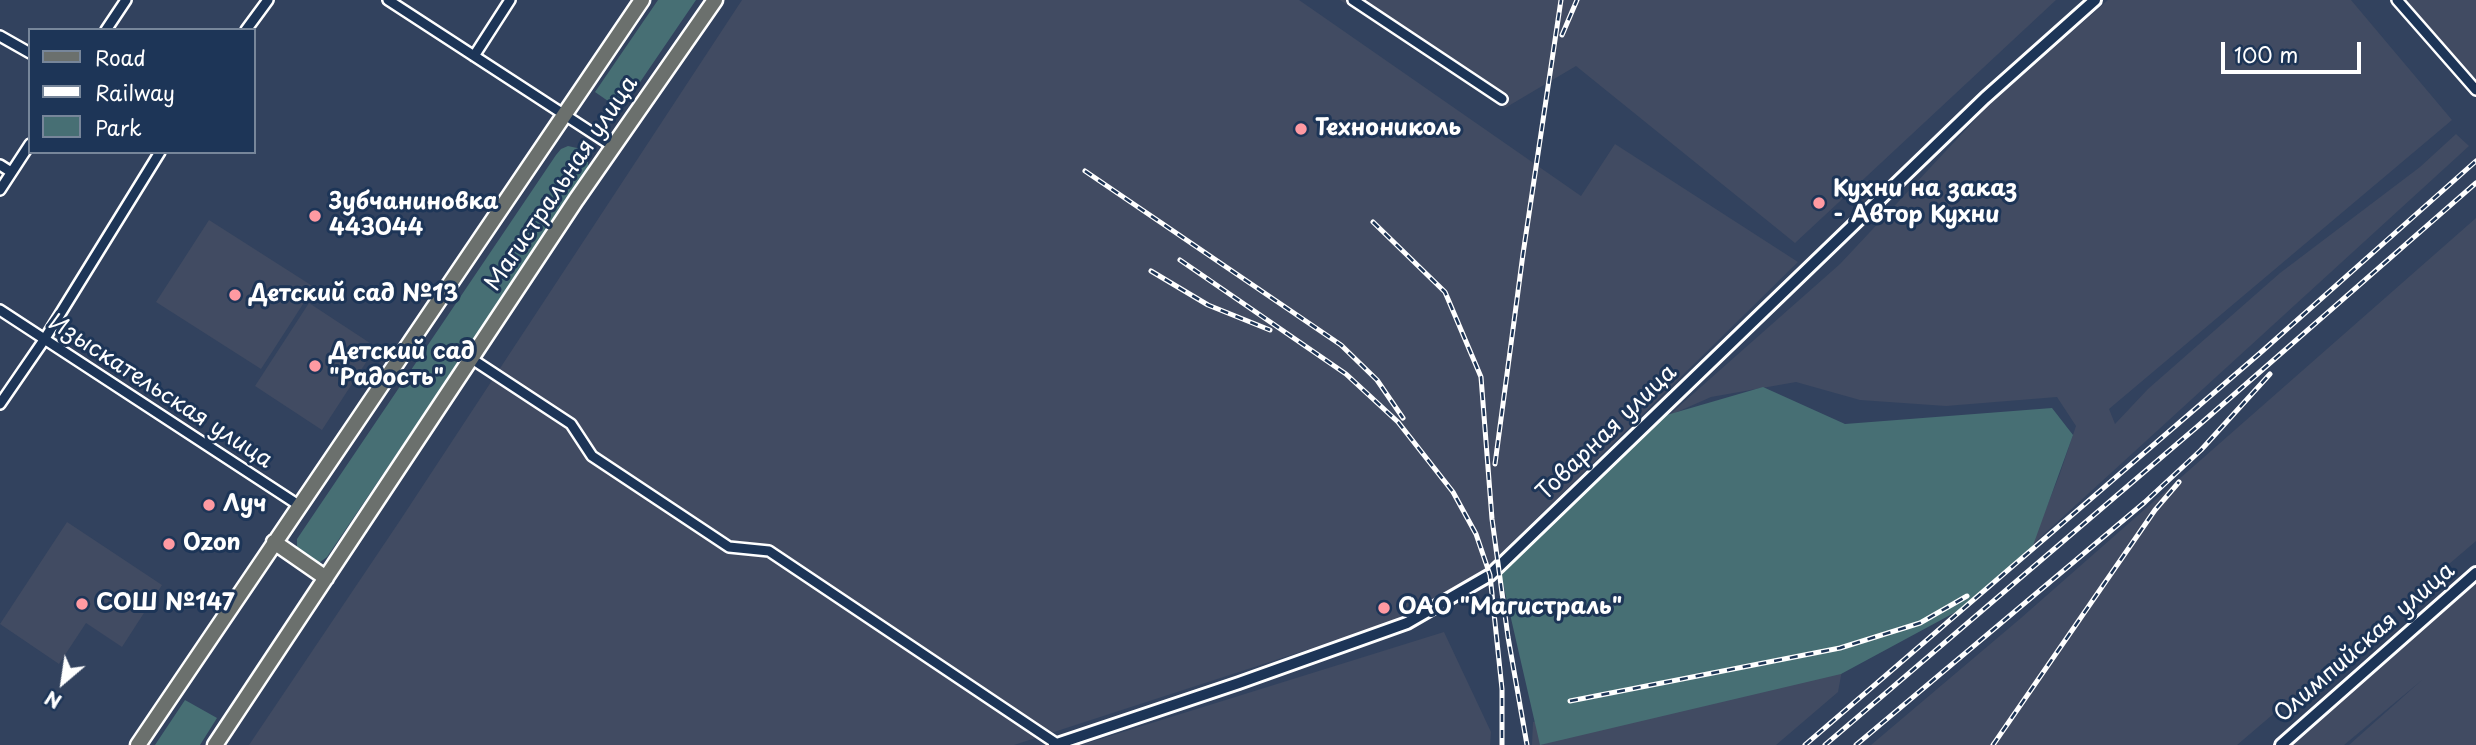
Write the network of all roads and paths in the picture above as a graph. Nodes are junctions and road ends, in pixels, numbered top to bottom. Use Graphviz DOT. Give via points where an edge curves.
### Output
graph roads {
  1 [pos="127,0"];
  2 [pos="268,0"];
  3 [pos="388,0"];
  4 [pos="510,0"];
  5 [pos="642,0"];
  6 [pos="715,0"];
  7 [pos="1353,0"];
  8 [pos="2095,0"];
  9 [pos="2397,0"];
  10 [pos="107,28"];
  11 [pos="247,28"];
  12 [pos="0,36"];
  13 [pos="28,52"];
  14 [pos="474,56"];
  15 [pos="2476,90"];
  16 [pos="1502,99"];
  17 [pos="565,115"];
  18 [pos="28,147"];
  19 [pos="614,147"];
  20 [pos="159,154"];
  21 [pos="0,165"];
  22 [pos="11,172"];
  23 [pos="0,190"];
  24 [pos="0,310"];
  25 [pos="44,340"];
  26 [pos="472,359"];
  27 [pos="0,404"];
  28 [pos="300,506"];
  29 [pos="274,542"];
  30 [pos="2476,573"];
  31 [pos="326,578"];
  32 [pos="138,745"];
  33 [pos="215,745"];
  34 [pos="1056,745"];
  35 [pos="2281,745"];
  1 -- 10 [label="street"];
  2 -- 11 [label="street"];
  3 -- 14 [label="street"];
  4 -- 14 [label="street"];
  5 -- 17 [label="main road, Магистральная улица"];
  6 -- 19 [label="main road, Магистральная улица"];
  7 -- 16 [label="street"];
  8 -- 34 [label="street, Товарная улица" via="1985,98 1490,575 1407,622"];
  9 -- 15 [label="street"];
  12 -- 13 [label="street"];
  14 -- 17 [label="street"];
  17 -- 19 [label="street"];
  17 -- 28 [label="main road, Магистральная улица"];
  18 -- 22 [label="street"];
  19 -- 26 [label="main road, Магистральная улица"];
  20 -- 25 [label="street"];
  21 -- 22 [label="street"];
  22 -- 23 [label="street"];
  24 -- 25 [label="street, Изыскательская улица"];
  25 -- 27 [label="street"];
  25 -- 28 [label="street, Изыскательская улица"];
  26 -- 31 [label="main road, Магистральная улица"];
  26 -- 34 [label="street" via="571,424 592,456 729,547 769,551"];
  28 -- 29 [label="main road, Магистральная улица"];
  29 -- 31 [label="main road"];
  29 -- 32 [label="main road, Магистральная улица"];
  30 -- 35 [label="street, Олимпийская улица"];
  31 -- 33 [label="main road, Магистральная улица"];
}
